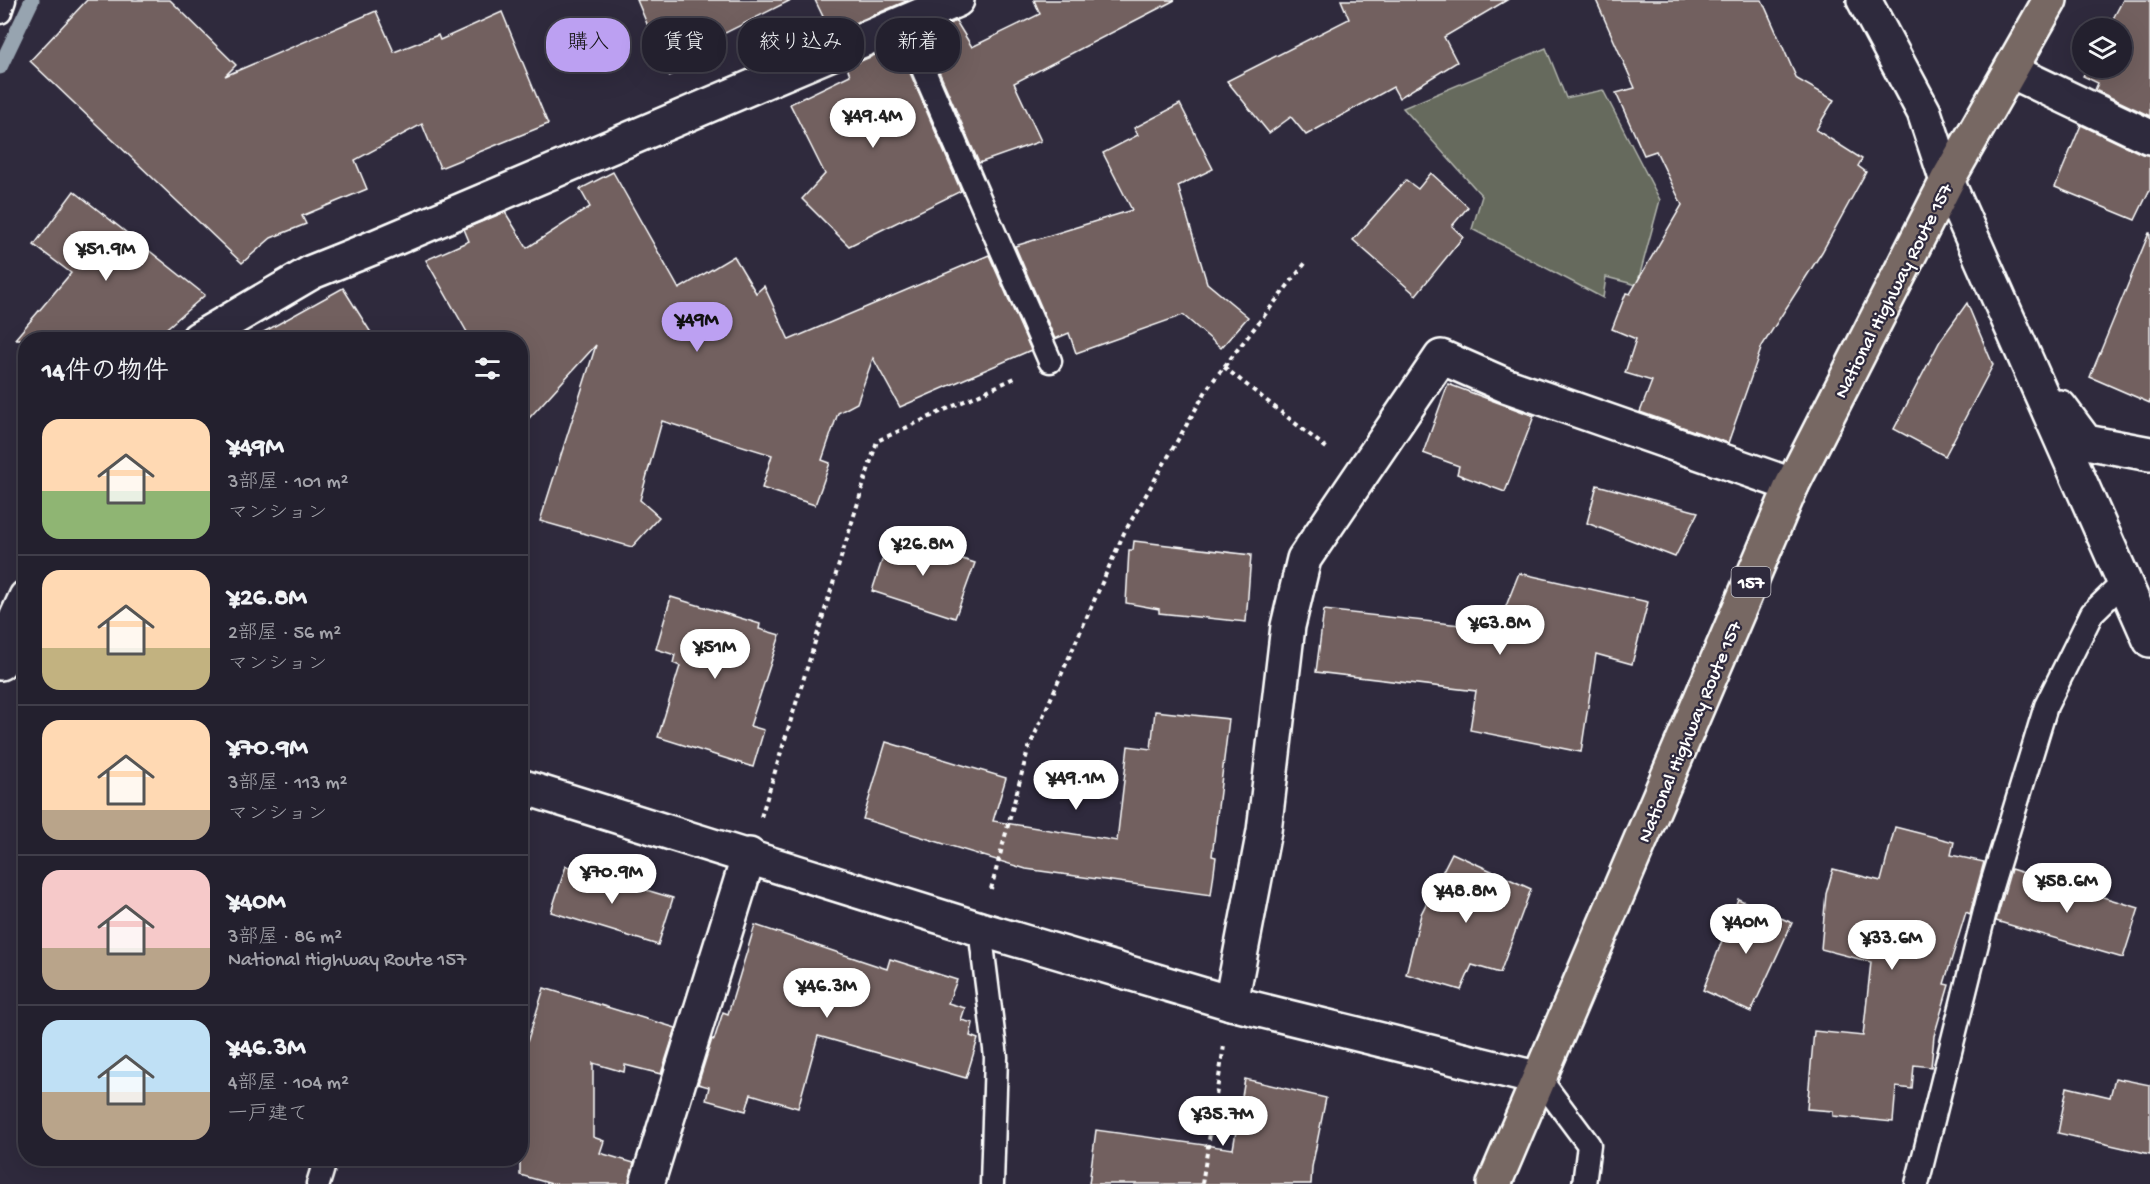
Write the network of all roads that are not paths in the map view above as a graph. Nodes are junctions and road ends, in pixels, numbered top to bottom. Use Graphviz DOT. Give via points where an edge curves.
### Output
graph roads {
  1 [pos="4,0"];
  2 [pos="957,0"];
  3 [pos="1864,0"];
  4 [pos="2050,0"];
  5 [pos="0,12"];
  6 [pos="915,18"];
  7 [pos="876,34"];
  8 [pos="2011,71"];
  9 [pos="924,72"];
  10 [pos="2150,137"];
  11 [pos="1947,181"];
  12 [pos="210,332"];
  13 [pos="2021,352"];
  14 [pos="1050,362"];
  15 [pos="2150,454"];
  16 [pos="1792,485"];
  17 [pos="2124,582"];
  18 [pos="18,619"];
  19 [pos="2150,639"];
  20 [pos="9,643"];
  21 [pos="528,788"];
  22 [pos="749,855"];
  23 [pos="980,929"];
  24 [pos="1231,1003"];
  25 [pos="1540,1079"];
  26 [pos="324,1166"];
  27 [pos="318,1184"];
  28 [pos="647,1184"];
  29 [pos="992,1184"];
  30 [pos="1494,1184"];
  31 [pos="1584,1184"];
  32 [pos="1917,1184"];
  1 -- 5 [label="lane"];
  2 -- 6 [label="street"];
  3 -- 11 [label="street" via="1924,112"];
  4 -- 8 [label="highway, National Highway Route 157 / 157"];
  7 -- 12 [label="street" via="312,272"];
  8 -- 10 [label="street"];
  8 -- 11 [label="highway, National Highway Route 157 / 157"];
  9 -- 14 [label="lane"];
  11 -- 13 [label="street"];
  11 -- 16 [label="highway, National Highway Route 157 / 157"];
  13 -- 15 [label="street" via="2086,442"];
  13 -- 17 [label="street"];
  16 -- 24 [label="street" via="1505,385 1440,357 1304,559 1288,626 1264,831"];
  16 -- 25 [label="highway, National Highway Route 157 / 157"];
  17 -- 19 [label="street"];
  17 -- 32 [label="lane" via="2091,613 2046,706 1991,887"];
  18 -- 20 [label="street"];
  21 -- 22 [label="street"];
  22 -- 23 [label="street"];
  22 -- 28 [label="street"];
  23 -- 24 [label="street"];
  23 -- 29 [label="lane" via="996,1057"];
  24 -- 25 [label="street"];
  25 -- 30 [label="highway, National Highway Route 157 / 157"];
  25 -- 31 [label="lane" via="1589,1145"];
  26 -- 27 [label="lane"];
}
